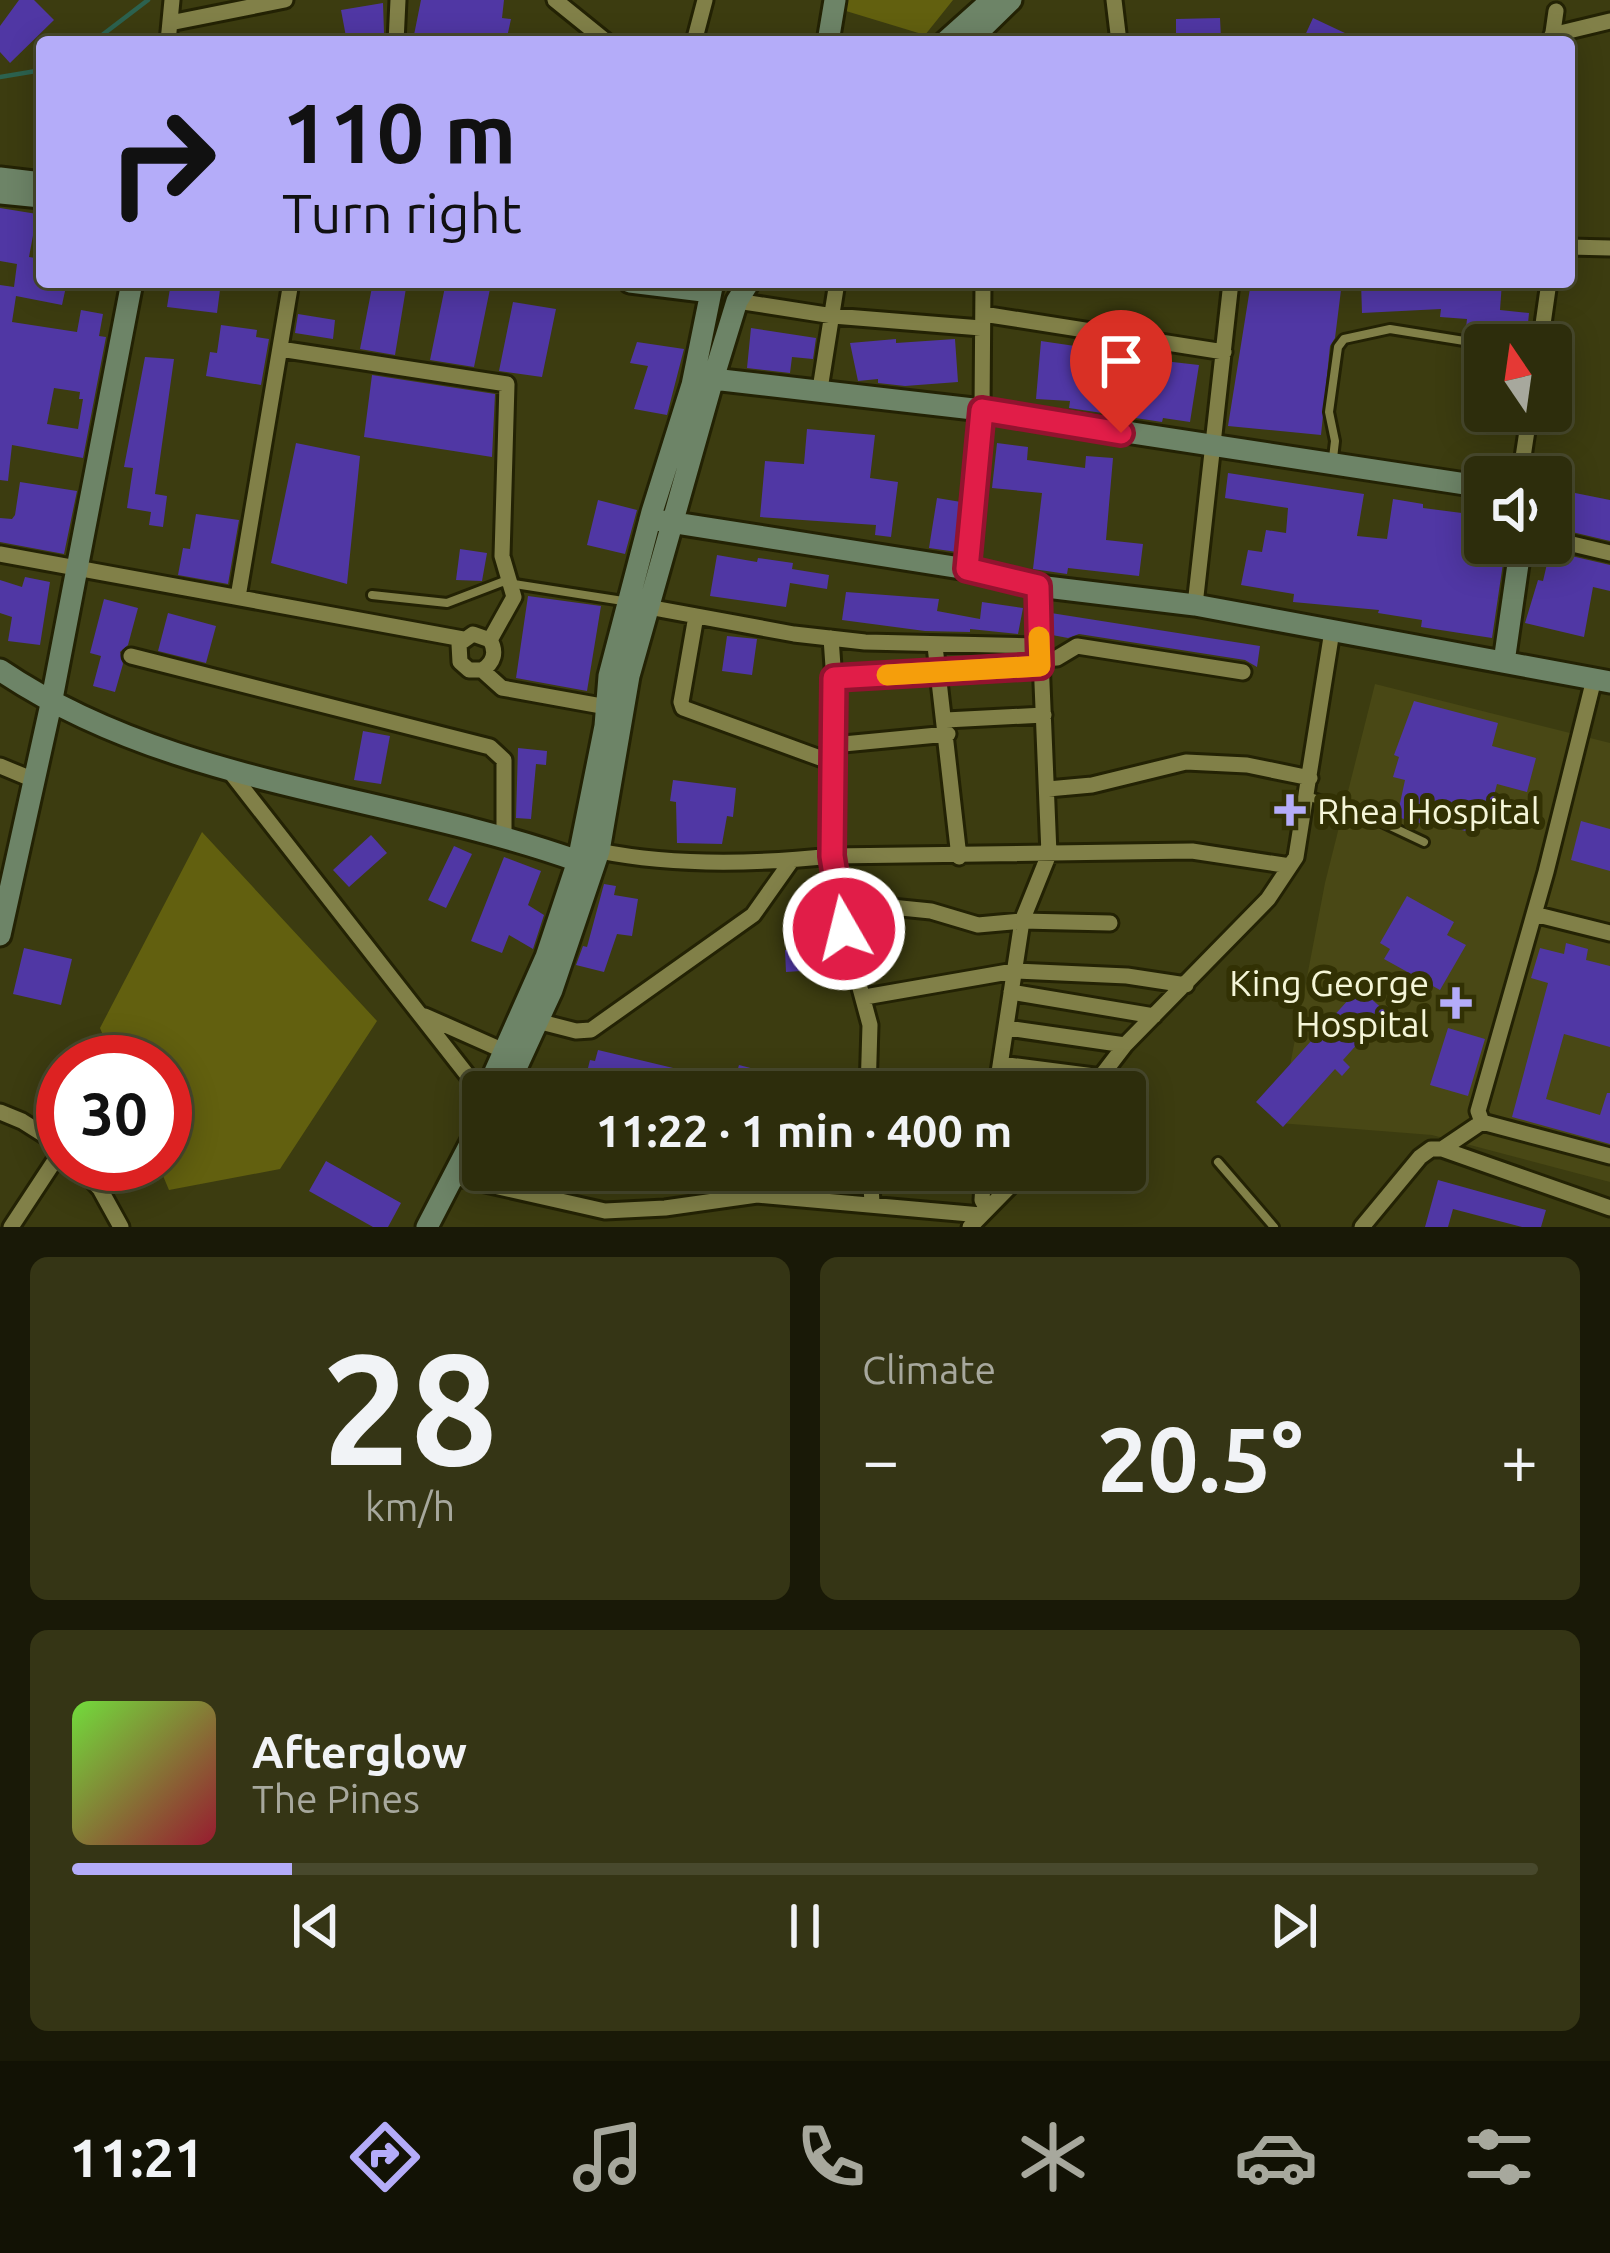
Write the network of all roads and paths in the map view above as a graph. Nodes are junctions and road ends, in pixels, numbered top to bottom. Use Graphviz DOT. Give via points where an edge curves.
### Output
graph roads {
  1 [pos="172,0"];
  2 [pos="285,0"];
  3 [pos="398,0"];
  4 [pos="556,0"];
  5 [pos="705,0"];
  6 [pos="835,0"];
  7 [pos="992,0"];
  8 [pos="1011,0"];
  9 [pos="1114,0"];
  10 [pos="1556,11"];
  11 [pos="1610,21"];
  12 [pos="170,23"];
  13 [pos="169,36"];
  14 [pos="396,36"];
  15 [pos="600,36"];
  16 [pos="696,36"];
  17 [pos="829,36"];
  18 [pos="838,36"];
  19 [pos="952,36"];
  20 [pos="974,36"];
  21 [pos="1118,36"];
  22 [pos="1552,36"];
  23 [pos="1559,36"];
  24 [pos="0,178"];
  25 [pos="36,182"];
  26 [pos="0,193"];
  27 [pos="36,196"];
  28 [pos="1575,247"];
  29 [pos="1610,248"];
  30 [pos="131,288"];
  31 [pos="290,288"];
  32 [pos="712,288"];
  33 [pos="836,288"];
  34 [pos="983,288"];
  35 [pos="1230,288"];
  36 [pos="1549,288"];
  37 [pos="743,291"];
  38 [pos="833,316"];
  39 [pos="982,321"];
  40 [pos="1543,324"];
  41 [pos="1464,341"];
  42 [pos="280,349"];
  43 [pos="1224,352"];
  44 [pos="713,379"];
  45 [pos="820,389"];
  46 [pos="982,410"];
  47 [pos="1214,448"];
  48 [pos="1332,465"];
  49 [pos="1464,484"];
  50 [pos="664,514"];
  51 [pos="1572,544"];
  52 [pos="1610,553"];
  53 [pos="0,554"];
  54 [pos="1518,564"];
  55 [pos="77,569"];
  56 [pos="967,569"];
  57 [pos="510,583"];
  58 [pos="1038,586"];
  59 [pos="372,595"];
  60 [pos="238,596"];
  61 [pos="637,604"];
  62 [pos="1195,605"];
  63 [pos="696,616"];
  64 [pos="1332,631"];
  65 [pos="831,638"];
  66 [pos="463,639"];
  67 [pos="490,640"];
  68 [pos="935,646"];
  69 [pos="131,656"];
  70 [pos="1040,657"];
  71 [pos="1504,662"];
  72 [pos="0,670"];
  73 [pos="482,670"];
  74 [pos="1243,672"];
  75 [pos="938,674"];
  76 [pos="834,678"];
  77 [pos="1602,680"];
  78 [pos="51,704"];
  79 [pos="607,707"];
  80 [pos="1044,715"];
  81 [pos="947,727"];
  82 [pos="832,753"];
  83 [pos="0,766"];
  84 [pos="231,773"];
  85 [pos="1310,778"];
  86 [pos="34,780"];
  87 [pos="1048,788"];
  88 [pos="1307,796"];
  89 [pos="504,835"];
  90 [pos="1424,842"];
  91 [pos="1049,854"];
  92 [pos="589,856"];
  93 [pos="832,856"];
  94 [pos="959,857"];
  95 [pos="792,860"];
  96 [pos="1291,866"];
  97 [pos="841,902"];
  98 [pos="1534,914"];
  99 [pos="1022,921"];
  100 [pos="1110,922"];
  101 [pos="1610,932"];
  102 [pos="0,935"];
  103 [pos="1014,971"];
  104 [pos="1186,985"];
  105 [pos="1011,992"];
  106 [pos="865,997"];
  107 [pos="417,1012"];
  108 [pos="1154,1016"];
  109 [pos="537,1021"];
  110 [pos="1006,1028"];
  111 [pos="1124,1045"];
  112 [pos="512,1054"];
  113 [pos="1001,1064"];
  114 [pos="464,1071"];
  115 [pos="503,1071"];
  116 [pos="869,1071"];
  117 [pos="1000,1071"];
  118 [pos="1055,1071"];
  119 [pos="1106,1071"];
  120 [pos="0,1112"];
  121 [pos="1482,1122"];
  122 [pos="36,1130"];
  123 [pos="1442,1149"];
  124 [pos="1610,1156"];
  125 [pos="462,1161"];
  126 [pos="1218,1162"];
  127 [pos="454,1177"];
  128 [pos="36,1188"];
  129 [pos="101,1191"];
  130 [pos="871,1191"];
  131 [pos="1005,1191"];
  132 [pos="872,1203"];
  133 [pos="1610,1208"];
  134 [pos="980,1217"];
  135 [pos="1360,1226"];
  136 [pos="10,1227"];
  137 [pos="121,1227"];
  138 [pos="427,1227"];
  139 [pos="1274,1227"];
  1 -- 12 [label="street"];
  2 -- 12 [label="street"];
  3 -- 14 [label="street"];
  4 -- 15 [label="street"];
  5 -- 16 [label="street"];
  6 -- 17 [label="main road"];
  6 -- 18 [label="main road"];
  7 -- 19 [label="main road"];
  8 -- 20 [label="main road"];
  9 -- 21 [label="street"];
  10 -- 22 [label="street"];
  11 -- 23 [label="street"];
  12 -- 13 [label="street"];
  24 -- 25 [label="main road"];
  26 -- 27 [label="main road"];
  28 -- 29 [label="street"];
  30 -- 55 [label="main road"];
  31 -- 42 [label="street"];
  32 -- 50 [label="main road"];
  33 -- 38 [label="street"];
  34 -- 39 [label="street"];
  35 -- 43 [label="street"];
  36 -- 40 [label="street"];
  37 -- 38 [label="street"];
  37 -- 44 [label="main road"];
  38 -- 39 [label="street"];
  38 -- 45 [label="street"];
  39 -- 43 [label="street"];
  39 -- 46 [label="street"];
  41 -- 48 [label="lane" via="1390,329 1344,338 1329,412"];
  42 -- 57 [label="street" via="507,383 502,556"];
  42 -- 60 [label="street"];
  43 -- 47 [label="street"];
  44 -- 45 [label="main road"];
  44 -- 50 [label="main road"];
  45 -- 46 [label="main road"];
  46 -- 47 [label="main road"];
  46 -- 56 [label="street"];
  47 -- 48 [label="main road"];
  47 -- 62 [label="street"];
  48 -- 49 [label="main road"];
  50 -- 56 [label="main road"];
  50 -- 61 [label="main road"];
  51 -- 52 [label="street"];
  53 -- 55 [label="street"];
  54 -- 71 [label="main road"];
  55 -- 60 [label="street"];
  55 -- 78 [label="main road"];
  56 -- 58 [label="main road"];
  57 -- 59 [label="lane" via="447,603"];
  57 -- 61 [label="lane"];
  57 -- 67 [label="street" via="514,597"];
  58 -- 62 [label="main road"];
  58 -- 70 [label="street"];
  60 -- 66 [label="street"];
  61 -- 63 [label="street"];
  61 -- 79 [label="main road" via="609,676"];
  61 -- 92 [label="main road"];
  62 -- 64 [label="main road"];
  63 -- 65 [label="street"];
  63 -- 82 [label="street" via="683,708"];
  64 -- 71 [label="main road"];
  64 -- 85 [label="street"];
  65 -- 68 [label="street"];
  65 -- 76 [label="street"];
  66 -- 67 [label="street"];
  66 -- 73 [label="street" via="460,662"];
  67 -- 73 [label="street" via="494,657"];
  68 -- 70 [label="street"];
  68 -- 75 [label="street"];
  69 -- 89 [label="street" via="490,746 504,760"];
  70 -- 74 [label="street" via="1077,646"];
  70 -- 75 [label="street"];
  70 -- 80 [label="street"];
  71 -- 77 [label="main road"];
  72 -- 78 [label="main road"];
  73 -- 79 [label="street" via="502,688"];
  75 -- 76 [label="street"];
  75 -- 81 [label="street"];
  76 -- 82 [label="street"];
  77 -- 98 [label="street"];
  78 -- 84 [label="main road"];
  78 -- 86 [label="main road"];
  79 -- 92 [label="main road"];
  80 -- 81 [label="street"];
  80 -- 87 [label="street"];
  81 -- 82 [label="street"];
  81 -- 94 [label="street"];
  82 -- 93 [label="street"];
  83 -- 86 [label="street"];
  84 -- 89 [label="main road"];
  84 -- 107 [label="street"];
  85 -- 87 [label="street" via="1186,762"];
  85 -- 88 [label="street"];
  86 -- 102 [label="main road"];
  87 -- 91 [label="street"];
  88 -- 90 [label="lane"];
  88 -- 96 [label="street"];
  89 -- 92 [label="main road"];
  91 -- 94 [label="street"];
  91 -- 96 [label="street" via="1192,850"];
  91 -- 99 [label="street"];
  92 -- 95 [label="street"];
  92 -- 109 [label="main road"];
  92 -- 112 [label="main road"];
  93 -- 94 [label="street"];
  93 -- 95 [label="street"];
  93 -- 97 [label="street"];
  95 -- 109 [label="street" via="753,915 591,1030"];
  96 -- 104 [label="street"];
  97 -- 99 [label="street" via="931,911 978,925"];
  97 -- 106 [label="street"];
  98 -- 101 [label="street"];
  98 -- 121 [label="street" via="1479,1102"];
  99 -- 100 [label="street"];
  99 -- 103 [label="street"];
  103 -- 104 [label="street"];
  103 -- 105 [label="street"];
  103 -- 106 [label="street"];
  104 -- 108 [label="street"];
  105 -- 108 [label="street"];
  105 -- 110 [label="street"];
  106 -- 116 [label="street"];
  107 -- 112 [label="street"];
  107 -- 114 [label="street"];
  108 -- 111 [label="street"];
  109 -- 112 [label="main road"];
  110 -- 111 [label="street"];
  110 -- 113 [label="street"];
  111 -- 119 [label="street"];
  112 -- 115 [label="main road"];
  113 -- 117 [label="street"];
  113 -- 118 [label="street"];
  120 -- 122 [label="street"];
  121 -- 123 [label="street"];
  121 -- 124 [label="street"];
  123 -- 133 [label="street"];
  123 -- 135 [label="street" via="1420,1157"];
  125 -- 127 [label="main road"];
  126 -- 139 [label="lane"];
  127 -- 132 [label="street" via="605,1210 757,1195"];
  127 -- 138 [label="main road"];
  128 -- 136 [label="street"];
  129 -- 137 [label="street"];
  130 -- 132 [label="street"];
  131 -- 134 [label="street"];
  132 -- 134 [label="street"];
}
